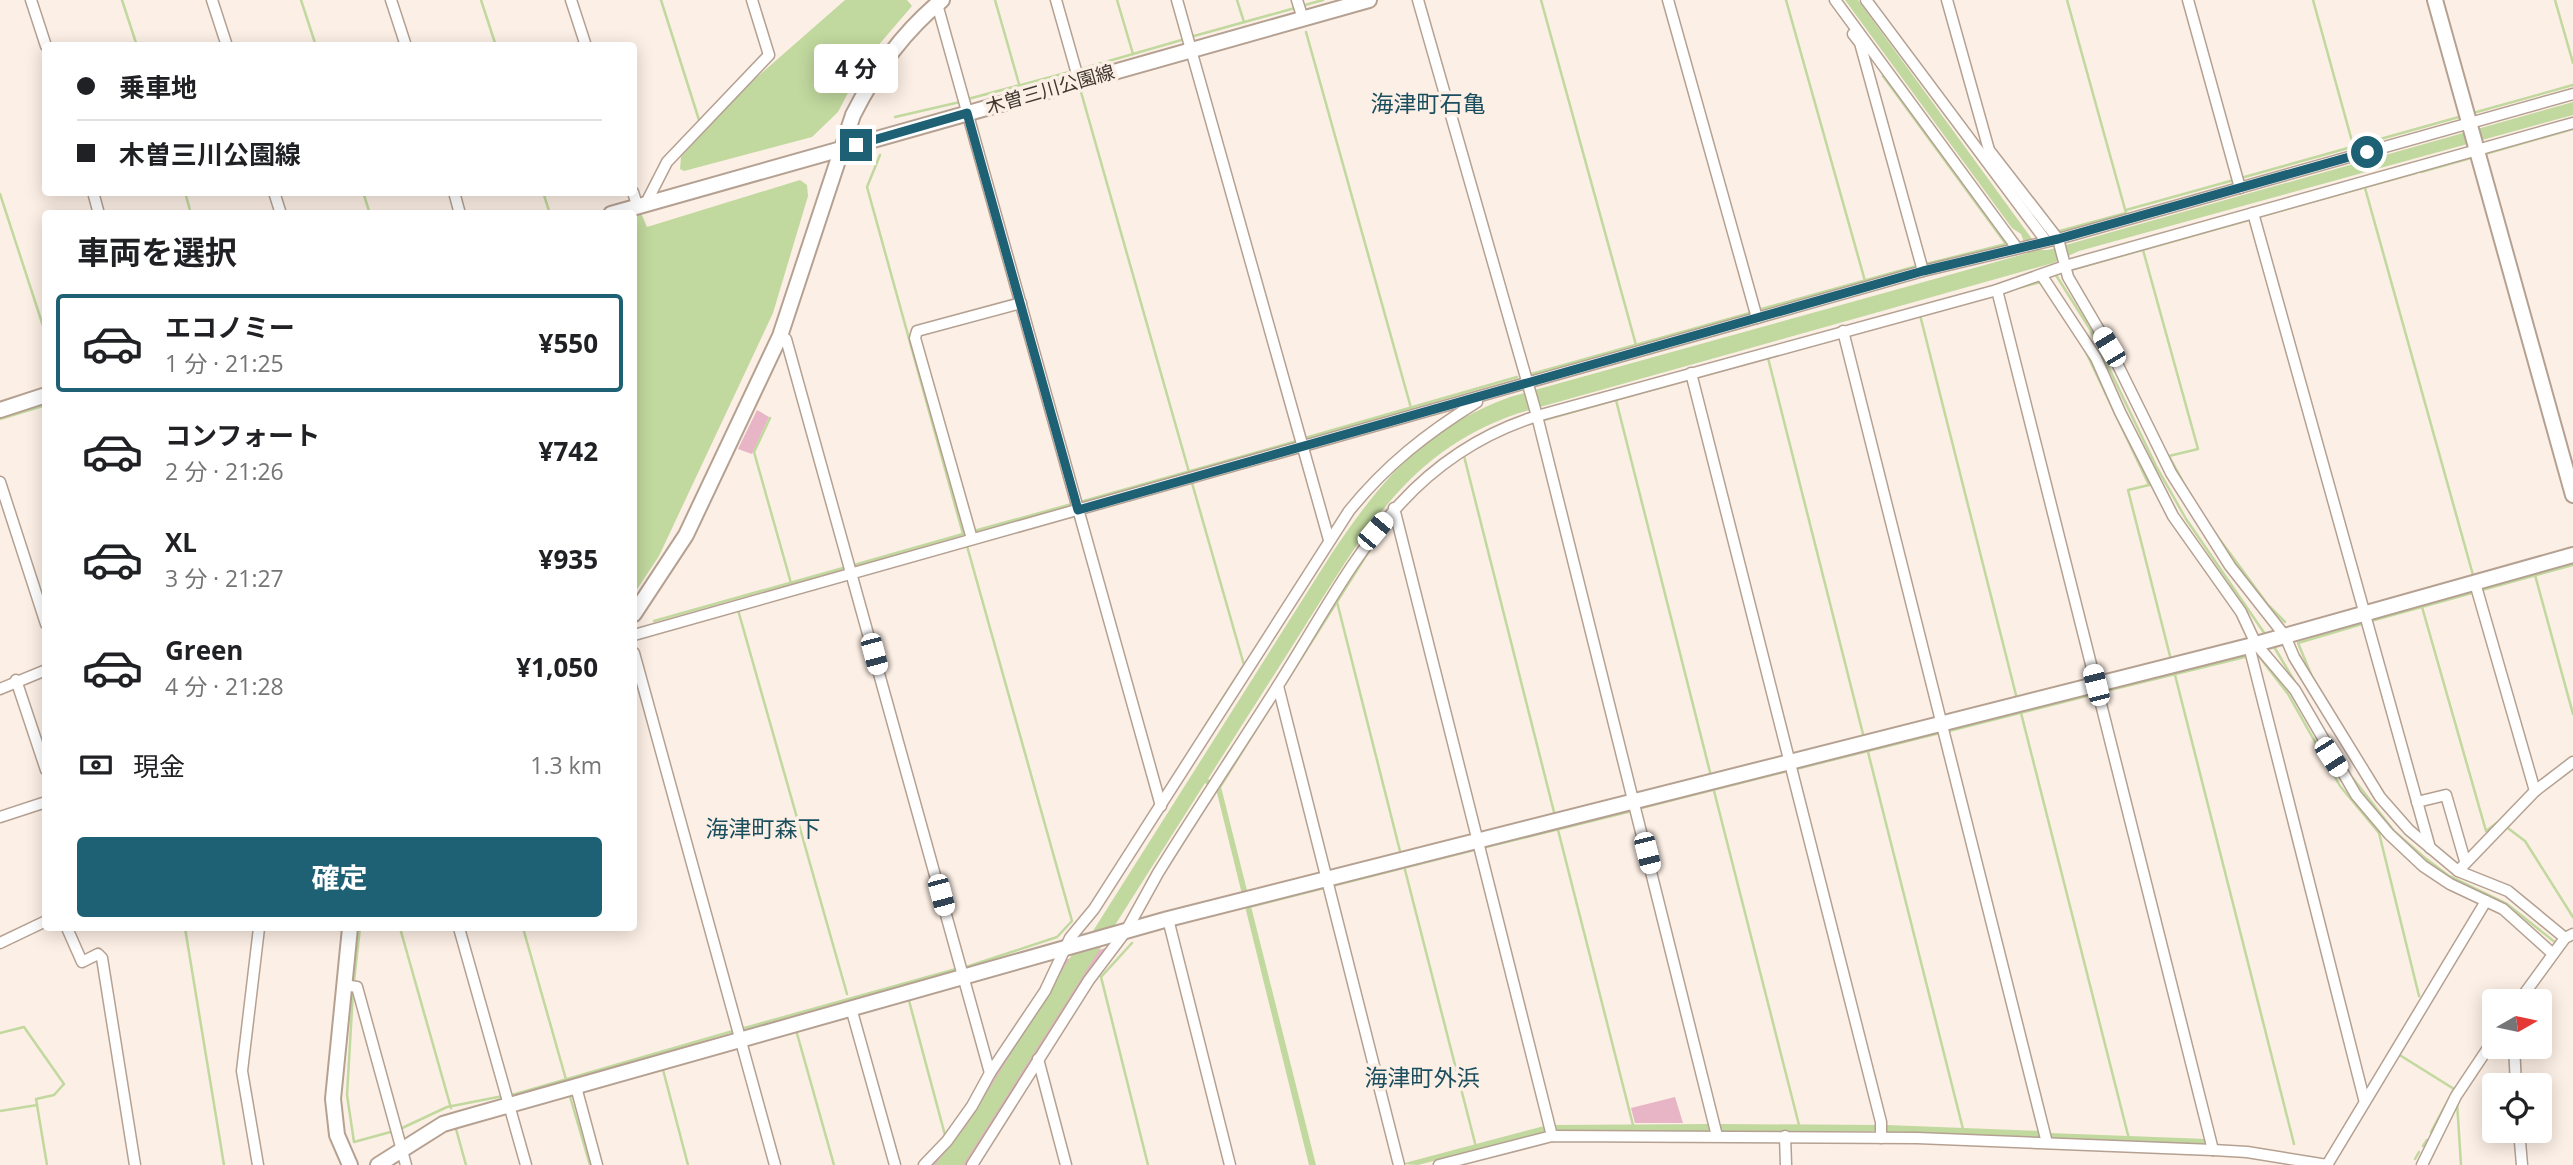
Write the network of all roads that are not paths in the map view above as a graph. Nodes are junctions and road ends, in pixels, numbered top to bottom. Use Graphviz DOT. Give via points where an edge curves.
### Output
graph roads {
  1 [pos="31,0"];
  2 [pos="212,0"];
  3 [pos="391,0"];
  4 [pos="571,0"];
  5 [pos="752,0"];
  6 [pos="1056,0"];
  7 [pos="1177,0"];
  8 [pos="1297,0"];
  9 [pos="1369,0"];
  10 [pos="1418,0"];
  11 [pos="1668,0"];
  12 [pos="1828,0"];
  13 [pos="1836,0"];
  14 [pos="1866,0"];
  15 [pos="1947,0"];
  16 [pos="2188,0"];
  17 [pos="2435,0"];
  18 [pos="939,2"];
  19 [pos="1303,19"];
  20 [pos="45,42"];
  21 [pos="226,42"];
  22 [pos="405,42"];
  23 [pos="585,42"];
  24 [pos="1191,50"];
  25 [pos="1079,82"];
  26 [pos="2573,94"];
  27 [pos="967,113"];
  28 [pos="2573,123"];
  29 [pos="2470,126"];
  30 [pos="843,149"];
  31 [pos="2477,149"];
  32 [pos="2240,188"];
  33 [pos="639,200"];
  34 [pos="619,210"];
  35 [pos="2253,213"];
  36 [pos="2059,241"];
  37 [pos="2045,242"];
  38 [pos="2020,247"];
  39 [pos="2063,265"];
  40 [pos="1923,271"];
  41 [pos="2045,274"];
  42 [pos="1997,290"];
  43 [pos="1021,303"];
  44 [pos="1757,318"];
  45 [pos="1843,331"];
  46 [pos="780,336"];
  47 [pos="1691,373"];
  48 [pos="1527,385"];
  49 [pos="1488,395"];
  50 [pos="42,396"];
  51 [pos="0,410"];
  52 [pos="1536,414"];
  53 [pos="1302,446"];
  54 [pos="0,482"];
  55 [pos="2151,487"];
  56 [pos="2573,495"];
  57 [pos="1394,508"];
  58 [pos="1078,510"];
  59 [pos="972,539"];
  60 [pos="1329,540"];
  61 [pos="2573,555"];
  62 [pos="852,574"];
  63 [pos="2475,583"];
  64 [pos="637,610"];
  65 [pos="42,612"];
  66 [pos="2366,613"];
  67 [pos="2248,629"];
  68 [pos="637,634"];
  69 [pos="2284,636"];
  70 [pos="2255,645"];
  71 [pos="637,664"];
  72 [pos="42,671"];
  73 [pos="16,680"];
  74 [pos="2096,685"];
  75 [pos="1278,686"];
  76 [pos="0,689"];
  77 [pos="1942,724"];
  78 [pos="42,758"];
  79 [pos="1790,762"];
  80 [pos="2573,762"];
  81 [pos="2535,791"];
  82 [pos="1634,801"];
  83 [pos="2417,802"];
  84 [pos="42,803"];
  85 [pos="1161,806"];
  86 [pos="0,817"];
  87 [pos="1480,841"];
  88 [pos="2430,848"];
  89 [pos="2465,861"];
  90 [pos="2458,871"];
  91 [pos="1326,879"];
  92 [pos="2486,901"];
  93 [pos="1168,919"];
  94 [pos="42,923"];
  95 [pos="68,931"];
  96 [pos="258,931"];
  97 [pos="350,931"];
  98 [pos="460,931"];
  99 [pos="1123,932"];
  100 [pos="2571,935"];
  101 [pos="1,941"];
  102 [pos="1067,948"];
  103 [pos="2554,951"];
  104 [pos="963,975"];
  105 [pos="343,985"];
  106 [pos="2527,989"];
  107 [pos="851,1008"];
  108 [pos="741,1039"];
  109 [pos="2482,1057"];
  110 [pos="1038,1059"];
  111 [pos="990,1073"];
  112 [pos="571,1088"];
  113 [pos="2364,1099"];
  114 [pos="509,1104"];
  115 [pos="1552,1136"];
  116 [pos="1717,1136"];
  117 [pos="1785,1136"];
  118 [pos="1881,1138"];
  119 [pos="2047,1143"];
  120 [pos="2520,1143"];
  121 [pos="402,1149"];
  122 [pos="2213,1150"];
  123 [pos="135,1165"];
  124 [pos="258,1165"];
  125 [pos="350,1165"];
  126 [pos="378,1165"];
  127 [pos="406,1165"];
  128 [pos="526,1165"];
  129 [pos="597,1165"];
  130 [pos="775,1165"];
  131 [pos="895,1165"];
  132 [pos="924,1165"];
  133 [pos="972,1165"];
  134 [pos="1066,1165"];
  135 [pos="1230,1165"];
  136 [pos="1399,1165"];
  137 [pos="1439,1165"];
  138 [pos="1786,1165"];
  139 [pos="2327,1165"];
  140 [pos="2422,1165"];
  141 [pos="2522,1165"];
  1 -- 20 [label="street"];
  2 -- 21 [label="street"];
  3 -- 22 [label="street"];
  4 -- 23 [label="street"];
  5 -- 33 [label="street" via="769,55 667,162"];
  6 -- 25 [label="street"];
  7 -- 24 [label="street"];
  8 -- 19 [label="street"];
  9 -- 19 [label="street, 木曽三川公園線"];
  10 -- 48 [label="street"];
  11 -- 44 [label="street"];
  12 -- 40 [label="street" via="1860,43"];
  13 -- 38 [label="street"];
  14 -- 37 [label="street"];
  15 -- 36 [label="street" via="1989,150"];
  16 -- 32 [label="street"];
  17 -- 29 [label="street"];
  18 -- 27 [label="street"];
  18 -- 30 [label="street" via="878,70 853,115"];
  19 -- 24 [label="street, 木曽三川公園線"];
  24 -- 25 [label="street, 木曽三川公園線"];
  24 -- 53 [label="street"];
  25 -- 27 [label="street, 木曽三川公園線"];
  26 -- 29 [label="street"];
  27 -- 30 [label="street, 木曽三川公園線"];
  27 -- 43 [label="street"];
  28 -- 31 [label="street"];
  29 -- 31 [label="street"];
  29 -- 32 [label="street"];
  30 -- 33 [label="street, 木曽三川公園線"];
  30 -- 46 [label="street"];
  31 -- 35 [label="street"];
  31 -- 56 [label="street"];
  32 -- 36 [label="street"];
  33 -- 34 [label="street, 木曽三川公園線"];
  35 -- 39 [label="street"];
  35 -- 66 [label="street"];
  36 -- 37 [label="street"];
  36 -- 39 [label="street"];
  37 -- 38 [label="street"];
  38 -- 40 [label="street"];
  39 -- 41 [label="street"];
  39 -- 69 [label="street" via="2193,511"];
  40 -- 44 [label="street"];
  41 -- 42 [label="street"];
  41 -- 67 [label="street" via="2096,358 2173,516 2241,612"];
  42 -- 45 [label="street"];
  42 -- 74 [label="street"];
  43 -- 58 [label="street"];
  43 -- 59 [label="street" via="917,331 915,338"];
  44 -- 48 [label="street"];
  45 -- 47 [label="street"];
  45 -- 77 [label="street"];
  46 -- 62 [label="street" via="786,340"];
  46 -- 64 [label="street" via="686,536"];
  47 -- 52 [label="street"];
  47 -- 79 [label="street"];
  48 -- 49 [label="street"];
  48 -- 52 [label="street"];
  49 -- 53 [label="street"];
  49 -- 60 [label="street" via="1431,430 1385,468"];
  50 -- 51 [label="street"];
  52 -- 57 [label="street" via="1465,446 1423,478"];
  52 -- 82 [label="street"];
  53 -- 58 [label="street"];
  53 -- 60 [label="street"];
  54 -- 65 [label="street"];
  55 -- 67 [label="street" via="2168,519"];
  57 -- 75 [label="street"];
  57 -- 87 [label="street"];
  58 -- 59 [label="street"];
  58 -- 85 [label="street"];
  59 -- 62 [label="street"];
  60 -- 85 [label="street"];
  61 -- 63 [label="street"];
  62 -- 68 [label="street"];
  62 -- 104 [label="street"];
  63 -- 66 [label="street"];
  63 -- 81 [label="street"];
  66 -- 69 [label="street"];
  66 -- 83 [label="street"];
  67 -- 70 [label="street"];
  69 -- 70 [label="street"];
  69 -- 88 [label="street" via="2380,797"];
  70 -- 74 [label="street"];
  70 -- 92 [label="street" via="2295,690 2356,795 2389,834 2449,884"];
  70 -- 113 [label="street"];
  71 -- 108 [label="street"];
  72 -- 73 [label="street"];
  73 -- 76 [label="street"];
  73 -- 78 [label="street"];
  74 -- 77 [label="street"];
  74 -- 122 [label="street"];
  75 -- 91 [label="street"];
  75 -- 99 [label="street"];
  77 -- 79 [label="street"];
  77 -- 119 [label="street"];
  79 -- 82 [label="street"];
  79 -- 118 [label="street" via="1881,1122"];
  80 -- 81 [label="street"];
  81 -- 89 [label="street"];
  82 -- 87 [label="street"];
  82 -- 116 [label="street"];
  83 -- 88 [label="street"];
  83 -- 89 [label="street" via="2446,795"];
  84 -- 86 [label="street"];
  85 -- 102 [label="street"];
  87 -- 91 [label="street"];
  87 -- 115 [label="street"];
  88 -- 90 [label="street"];
  89 -- 90 [label="street"];
  90 -- 100 [label="street" via="2508,891"];
  91 -- 93 [label="street"];
  91 -- 136 [label="street"];
  92 -- 103 [label="street" via="2503,909"];
  92 -- 113 [label="street"];
  93 -- 99 [label="street"];
  93 -- 135 [label="street"];
  94 -- 101 [label="street"];
  95 -- 123 [label="street" via="82,962 98,954 102,958"];
  96 -- 124 [label="street" via="242,1072"];
  97 -- 105 [label="street"];
  98 -- 114 [label="street"];
  99 -- 102 [label="street"];
  99 -- 110 [label="street"];
  100 -- 103 [label="street"];
  102 -- 104 [label="street"];
  102 -- 111 [label="street" via="1045,991"];
  103 -- 106 [label="street"];
  104 -- 107 [label="street"];
  104 -- 111 [label="street"];
  105 -- 121 [label="street" via="357,987"];
  105 -- 125 [label="street" via="333,1099 337,1135"];
  107 -- 108 [label="street"];
  107 -- 131 [label="street"];
  108 -- 112 [label="street"];
  108 -- 130 [label="street"];
  109 -- 140 [label="street" via="2456,1096"];
  110 -- 133 [label="street"];
  110 -- 134 [label="street"];
  111 -- 132 [label="street" via="947,1141"];
  112 -- 114 [label="street"];
  112 -- 129 [label="street"];
  113 -- 139 [label="street"];
  114 -- 121 [label="street" via="443,1124"];
  114 -- 128 [label="street"];
  115 -- 116 [label="street"];
  115 -- 137 [label="street"];
  116 -- 117 [label="street"];
  117 -- 118 [label="street"];
  117 -- 138 [label="street"];
  118 -- 119 [label="street"];
  119 -- 122 [label="street"];
  120 -- 141 [label="street"];
  121 -- 126 [label="street"];
  121 -- 127 [label="street"];
  122 -- 139 [label="street"];
}
